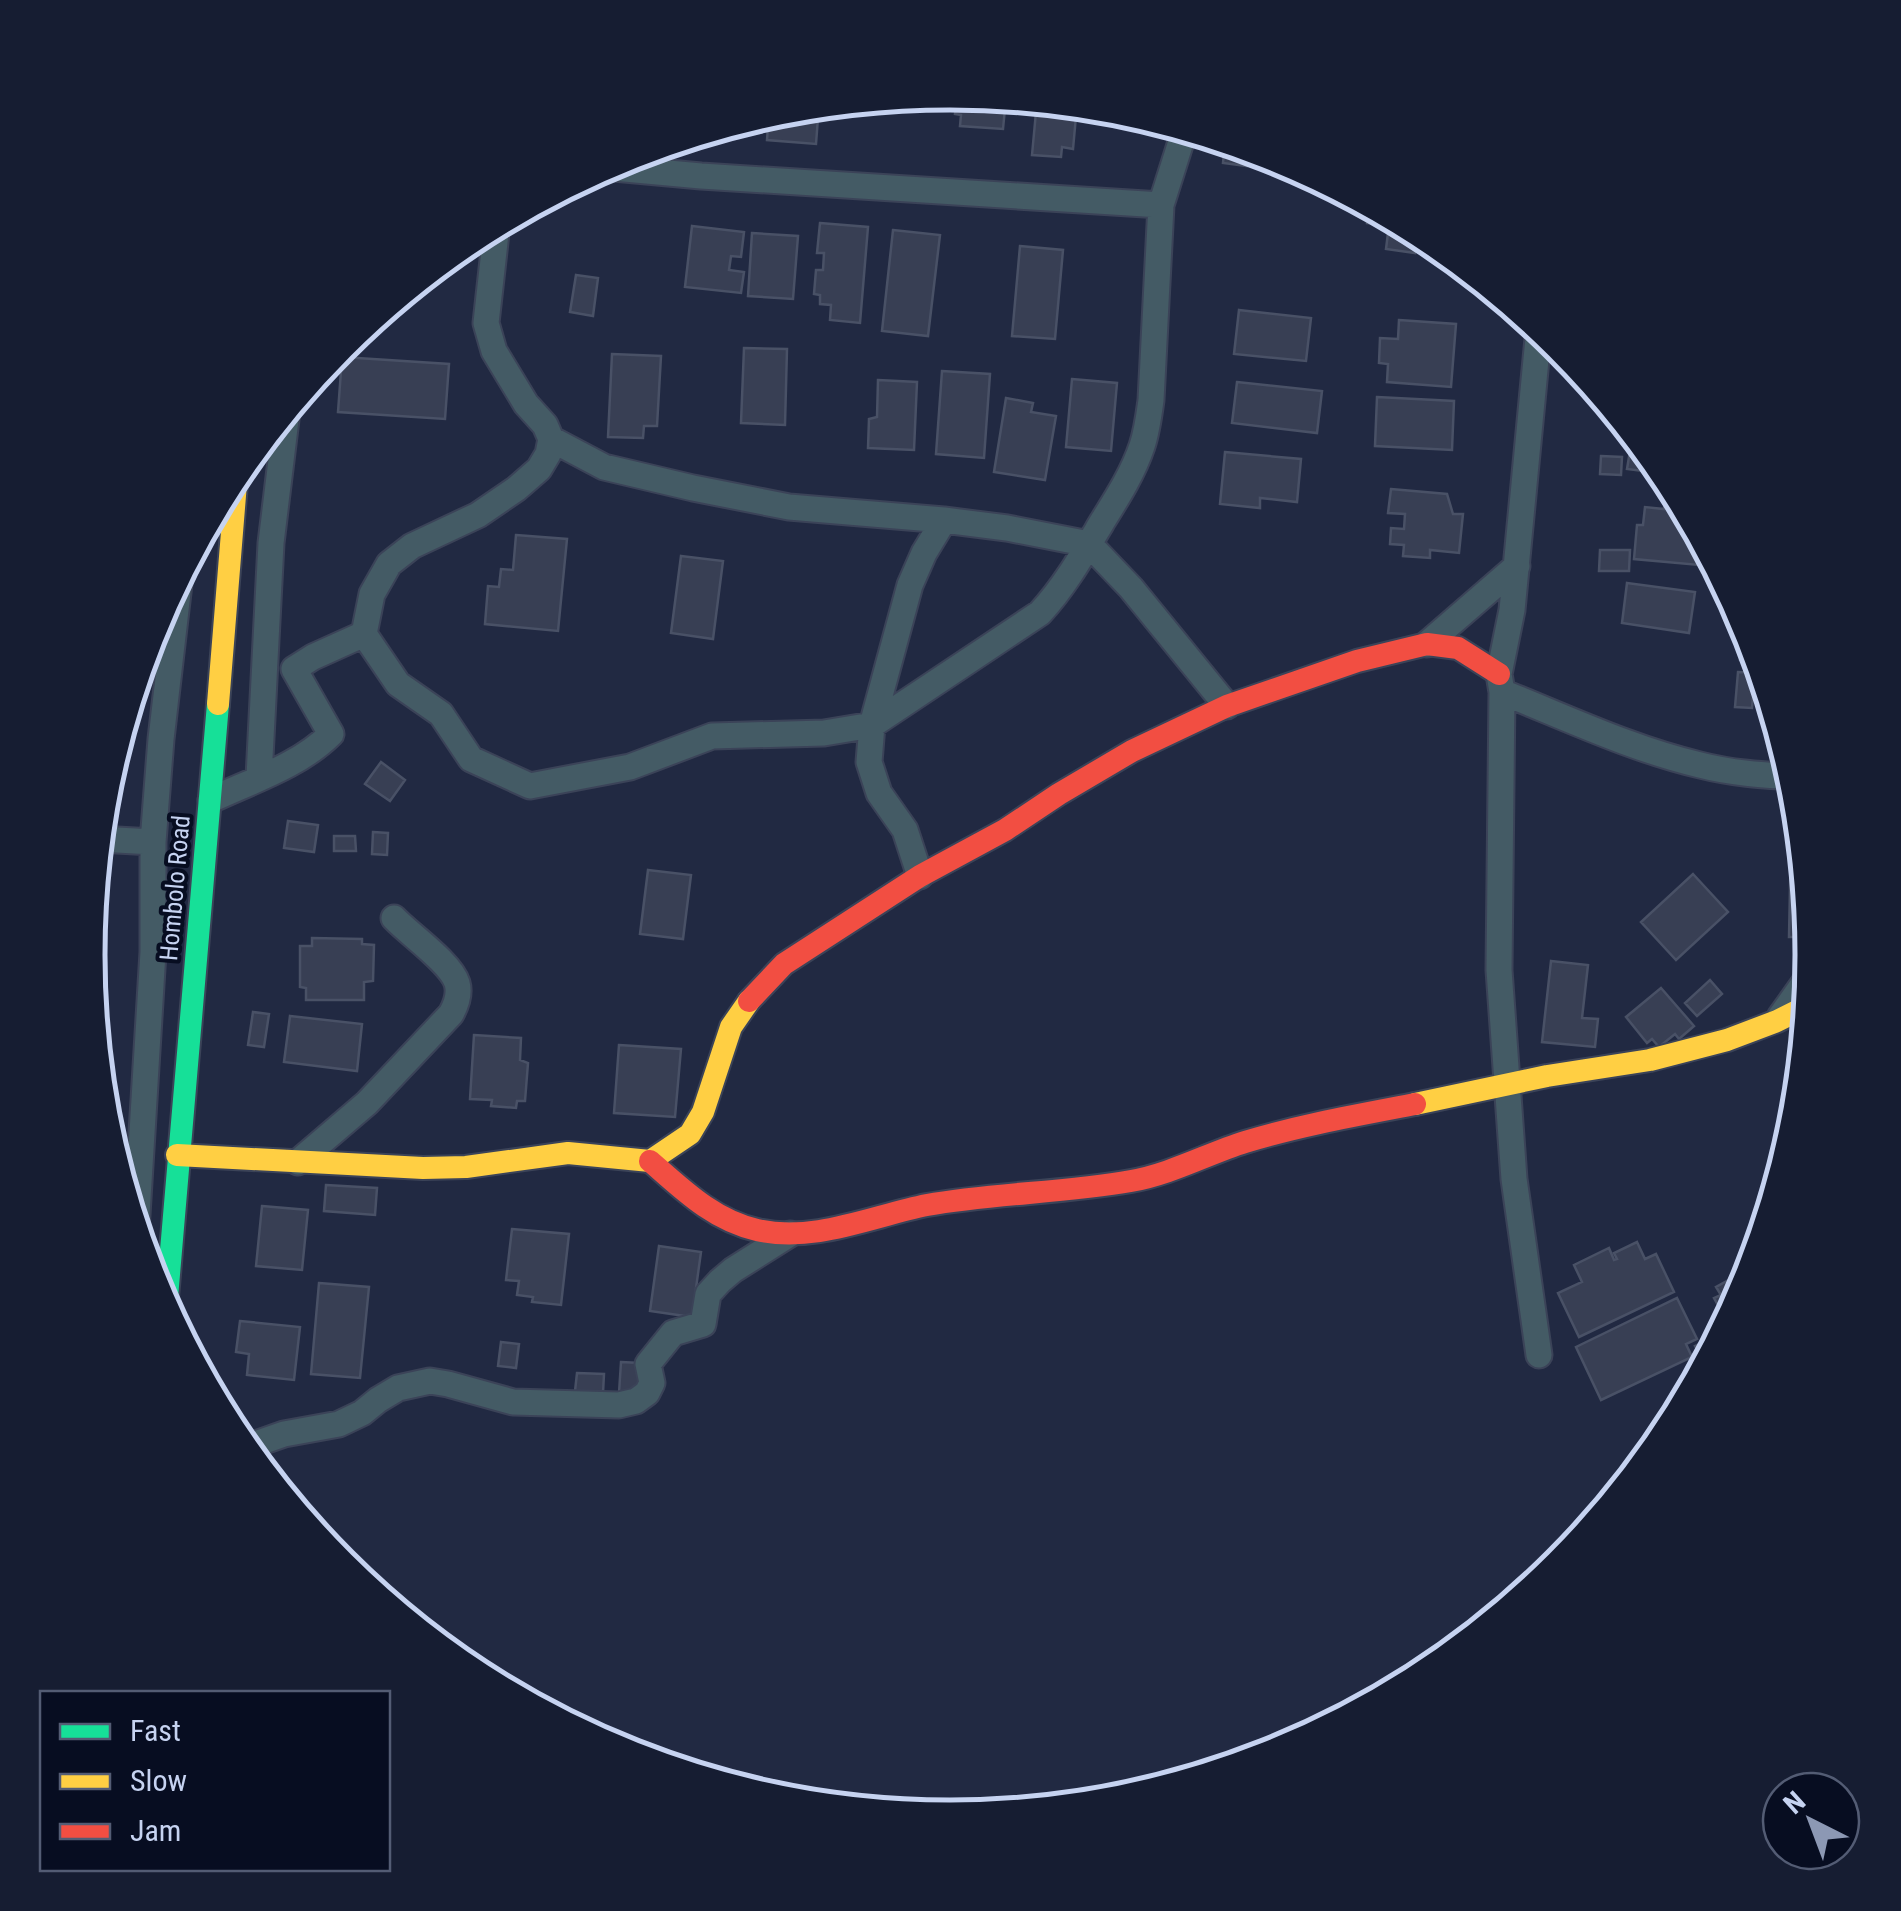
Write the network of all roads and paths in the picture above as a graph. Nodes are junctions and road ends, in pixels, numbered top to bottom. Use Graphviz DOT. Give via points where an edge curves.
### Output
graph roads {
  1 [pos="1181,143"];
  2 [pos="637,170"];
  3 [pos="1161,205"];
  4 [pos="495,243"];
  5 [pos="1537,348"];
  6 [pos="284,436"];
  7 [pos="551,439"];
  8 [pos="234,507"];
  9 [pos="944,520"];
  10 [pos="1089,544"];
  11 [pos="1516,566"];
  12 [pos="175,619"];
  13 [pos="364,634"];
  14 [pos="1427,644"];
  15 [pos="1500,683"];
  16 [pos="1228,706"];
  17 [pos="872,725"];
  18 [pos="1776,776"];
  19 [pos="259,777"];
  20 [pos="211,800"];
  21 [pos="113,840"];
  22 [pos="154,842"];
  23 [pos="920,876"];
  24 [pos="394,918"];
  25 [pos="1795,996"];
  26 [pos="1794,1012"];
  27 [pos="1776,1021"];
  28 [pos="1509,1084"];
  29 [pos="178,1155"];
  30 [pos="298,1162"];
  31 [pos="650,1162"];
  32 [pos="139,1189"];
  33 [pos="790,1234"];
  34 [pos="168,1278"];
  35 [pos="1540,1355"];
  36 [pos="260,1442"];
  1 -- 3 [label="street"];
  2 -- 3 [label="street"];
  3 -- 10 [label="street" via="1148,426 1124,486"];
  4 -- 7 [label="street" via="486,323 494,351"];
  5 -- 11 [label="street"];
  6 -- 19 [label="street" via="267,596"];
  7 -- 9 [label="street" via="604,467 693,488 790,507"];
  7 -- 13 [label="street" via="539,469 516,489 389,564 372,594"];
  8 -- 20 [label="street, Hombolo Road"];
  9 -- 10 [label="street"];
  9 -- 17 [label="street" via="910,584"];
  10 -- 16 [label="street"];
  10 -- 17 [label="street" via="1040,612"];
  11 -- 14 [label="street"];
  11 -- 15 [label="street"];
  12 -- 22 [label="street"];
  13 -- 17 [label="street" via="398,684 441,714 472,759 530,786 630,768 712,736"];
  13 -- 19 [label="street" via="294,669 331,734 303,757"];
  14 -- 15 [label="street" via="1458,648"];
  14 -- 16 [label="street"];
  15 -- 18 [label="street" via="1634,745 1700,766"];
  15 -- 28 [label="street" via="1499,970"];
  16 -- 23 [label="street" via="1132,751"];
  17 -- 23 [label="street" via="869,762"];
  19 -- 20 [label="street"];
  20 -- 29 [label="street, Hombolo Road"];
  21 -- 22 [label="street"];
  22 -- 32 [label="street"];
  23 -- 31 [label="street" via="784,964 753,995 732,1026 690,1134"];
  24 -- 30 [label="street" via="451,971 456,1004 368,1103"];
  25 -- 27 [label="street"];
  26 -- 27 [label="street"];
  27 -- 28 [label="street" via="1650,1060"];
  28 -- 33 [label="street" via="1259,1138 1132,1181 945,1203"];
  28 -- 35 [label="street" via="1514,1179"];
  29 -- 30 [label="street"];
  29 -- 34 [label="street, Hombolo Road"];
  30 -- 31 [label="street" via="466,1167 568,1153"];
  31 -- 33 [label="street" via="719,1216"];
  33 -- 36 [label="street" via="708,1294 702,1324 673,1333 648,1364 652,1383 636,1401 513,1402 430,1382 398,1388 339,1424"];
}
